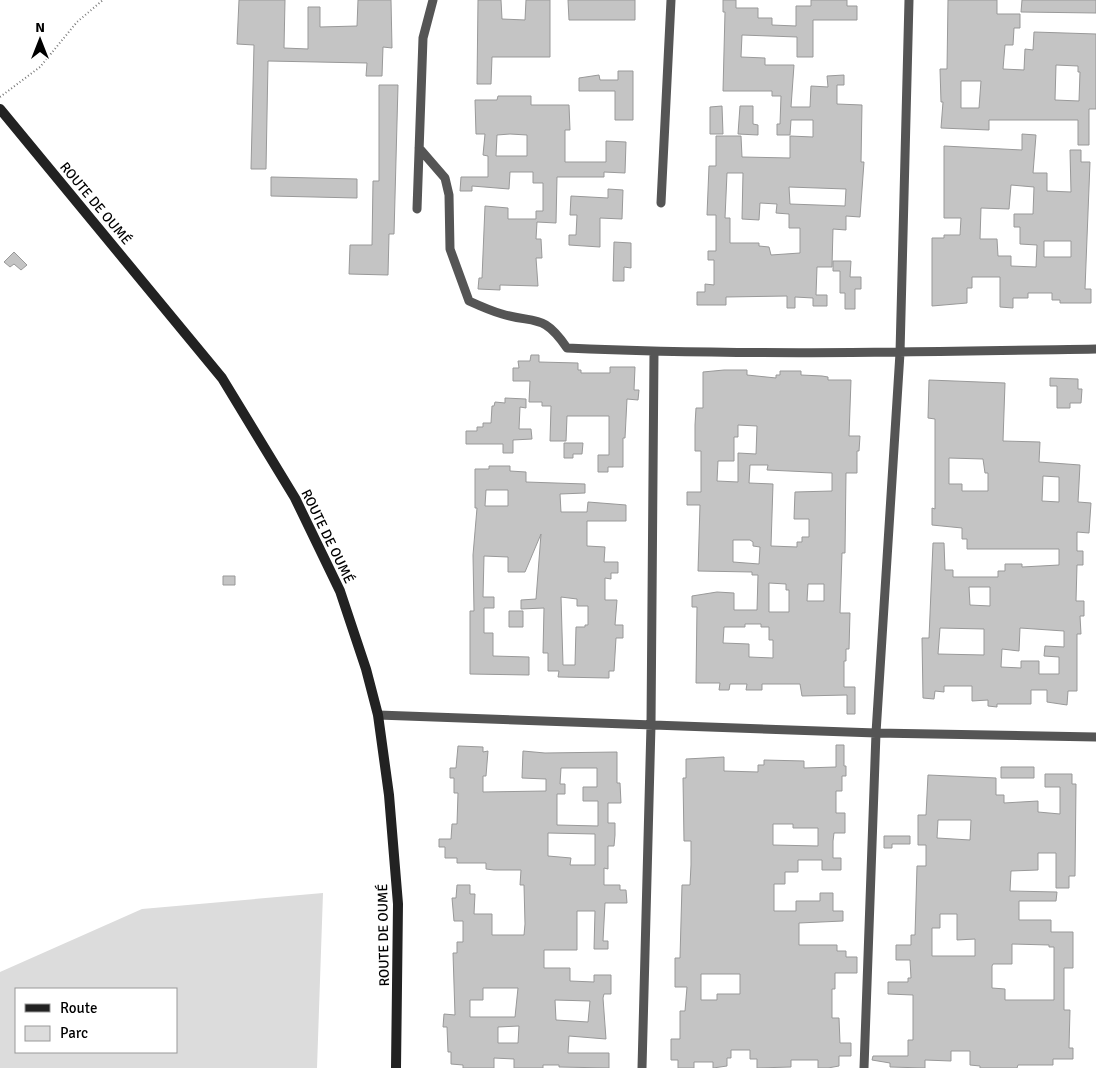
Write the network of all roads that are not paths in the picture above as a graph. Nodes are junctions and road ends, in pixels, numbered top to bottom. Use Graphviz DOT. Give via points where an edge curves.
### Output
graph roads {
  1 [pos="433,0"];
  2 [pos="671,0"];
  3 [pos="909,0"];
  4 [pos="0,109"];
  5 [pos="419,148"];
  6 [pos="661,203"];
  7 [pos="417,209"];
  8 [pos="1096,349"];
  9 [pos="654,352"];
  10 [pos="900,353"];
  11 [pos="378,715"];
  12 [pos="651,725"];
  13 [pos="876,733"];
  14 [pos="1096,738"];
  15 [pos="396,1068"];
  16 [pos="642,1068"];
  17 [pos="864,1068"];
  1 -- 5 [label="street" via="422,38"];
  2 -- 6 [label="street"];
  3 -- 10 [label="street"];
  4 -- 11 [label="main road, ROUTE DE OUMÉ" via="222,378 295,498 340,591"];
  5 -- 7 [label="street"];
  5 -- 9 [label="street" via="445,178 449,195 450,249 469,301 502,314 539,320 558,335 567,348"];
  8 -- 10 [label="street"];
  9 -- 10 [label="street"];
  9 -- 12 [label="street"];
  10 -- 13 [label="street"];
  11 -- 12 [label="street"];
  11 -- 15 [label="main road, ROUTE DE OUMÉ" via="398,904"];
  12 -- 13 [label="street"];
  12 -- 16 [label="street"];
  13 -- 14 [label="street"];
  13 -- 17 [label="street"];
}
